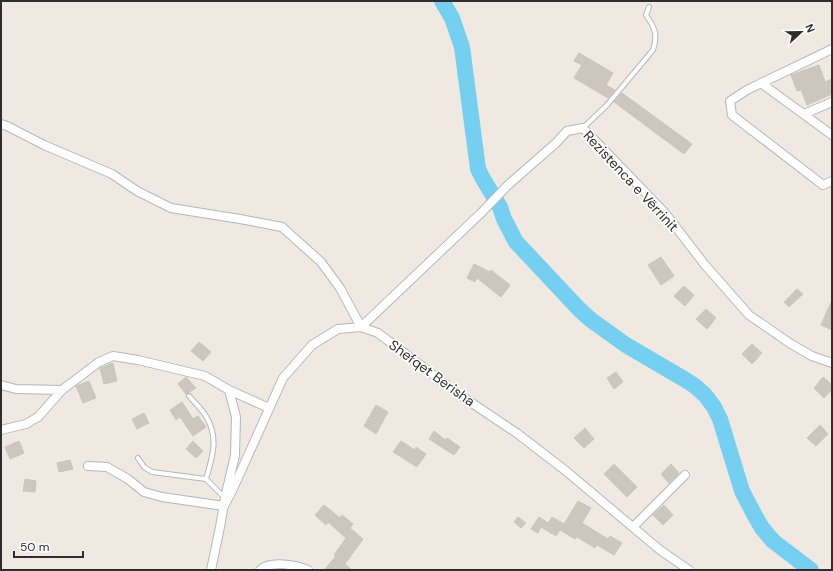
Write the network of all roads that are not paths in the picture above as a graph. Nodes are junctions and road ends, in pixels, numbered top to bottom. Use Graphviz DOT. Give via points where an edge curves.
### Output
graph roads {
  1 [pos="649,7"];
  2 [pos="832,49"];
  3 [pos="761,83"];
  4 [pos="832,102"];
  5 [pos="804,114"];
  6 [pos="1,124"];
  7 [pos="583,128"];
  8 [pos="832,135"];
  9 [pos="832,181"];
  10 [pos="361,326"];
  11 [pos="832,363"];
  12 [pos="1,384"];
  13 [pos="62,390"];
  14 [pos="229,390"];
  15 [pos="189,396"];
  16 [pos="270,408"];
  17 [pos="1,430"];
  18 [pos="138,458"];
  19 [pos="88,466"];
  20 [pos="685,475"];
  21 [pos="206,479"];
  22 [pos="224,502"];
  23 [pos="633,527"];
  24 [pos="211,570"];
  25 [pos="260,570"];
  26 [pos="308,570"];
  27 [pos="689,570"];
  1 -- 7 [label="lane" via="646,15 655,27 654,50 607,105"];
  2 -- 3 [label="street"];
  3 -- 5 [label="street"];
  3 -- 9 [label="street" via="730,100 732,115 823,185"];
  4 -- 5 [label="street"];
  5 -- 8 [label="street"];
  6 -- 10 [label="street" via="112,174 137,191 171,208 282,227 321,262 340,288"];
  7 -- 10 [label="street, Rezistenca e Vërrinit" via="567,131"];
  7 -- 11 [label="street, Rezistenca e Vërrinit" via="665,214 749,315 791,344 812,356"];
  10 -- 16 [label="street" via="338,329 312,345 283,378"];
  10 -- 23 [label="street, Shefqet Berisha" via="378,333 457,393 518,434"];
  12 -- 13 [label="street" via="16,389"];
  13 -- 14 [label="street" via="98,362 113,356 205,376"];
  13 -- 17 [label="street" via="38,417 26,424"];
  14 -- 16 [label="street"];
  14 -- 22 [label="street" via="236,417 235,455"];
  15 -- 21 [label="lane" via="207,418 214,435"];
  16 -- 22 [label="street" via="232,491"];
  18 -- 21 [label="lane" via="144,467 152,472"];
  19 -- 22 [label="street" via="107,467 144,492 162,497"];
  20 -- 23 [label="street"];
  21 -- 22 [label="lane"];
  22 -- 24 [label="street"];
  23 -- 27 [label="street, Shefqet Berisha"];
  25 -- 26 [label="street" via="279,564"];
}
